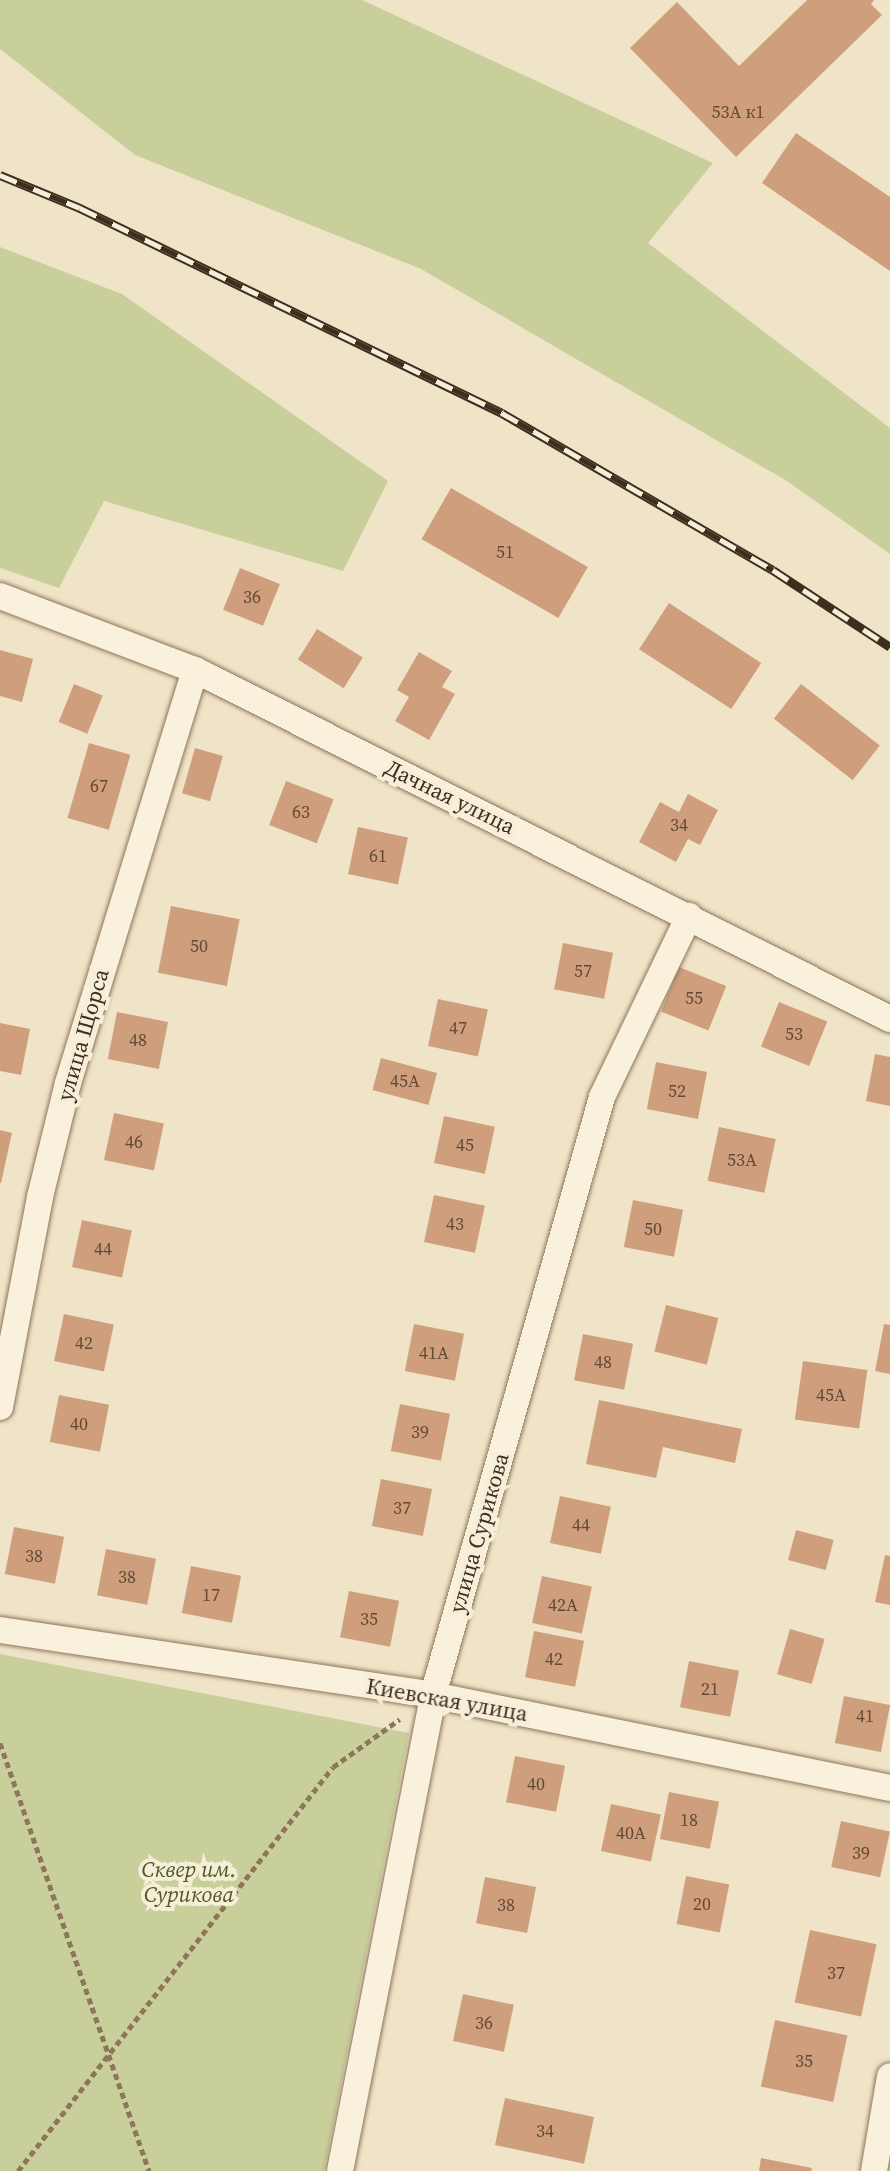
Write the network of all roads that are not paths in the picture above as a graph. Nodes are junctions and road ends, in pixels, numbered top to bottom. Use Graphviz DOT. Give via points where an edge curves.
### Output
graph roads {
  1 [pos="0,596"];
  2 [pos="195,670"];
  3 [pos="689,916"];
  4 [pos="890,1019"];
  5 [pos="0,1407"];
  6 [pos="0,1630"];
  7 [pos="433,1695"];
  8 [pos="890,1788"];
  9 [pos="890,2076"];
  10 [pos="340,2171"];
  11 [pos="874,2171"];
  1 -- 2 [label="street, Дачная улица"];
  2 -- 3 [label="street, Дачная улица"];
  2 -- 5 [label="street, улица Щорса" via="68,1083"];
  3 -- 4 [label="street, Дачная улица"];
  3 -- 7 [label="street, улица Сурикова" via="602,1097"];
  6 -- 7 [label="street, Киевская улица"];
  7 -- 8 [label="street, Киевская улица"];
  7 -- 10 [label="street, улица Сурикова"];
  9 -- 11 [label="street"];
}
